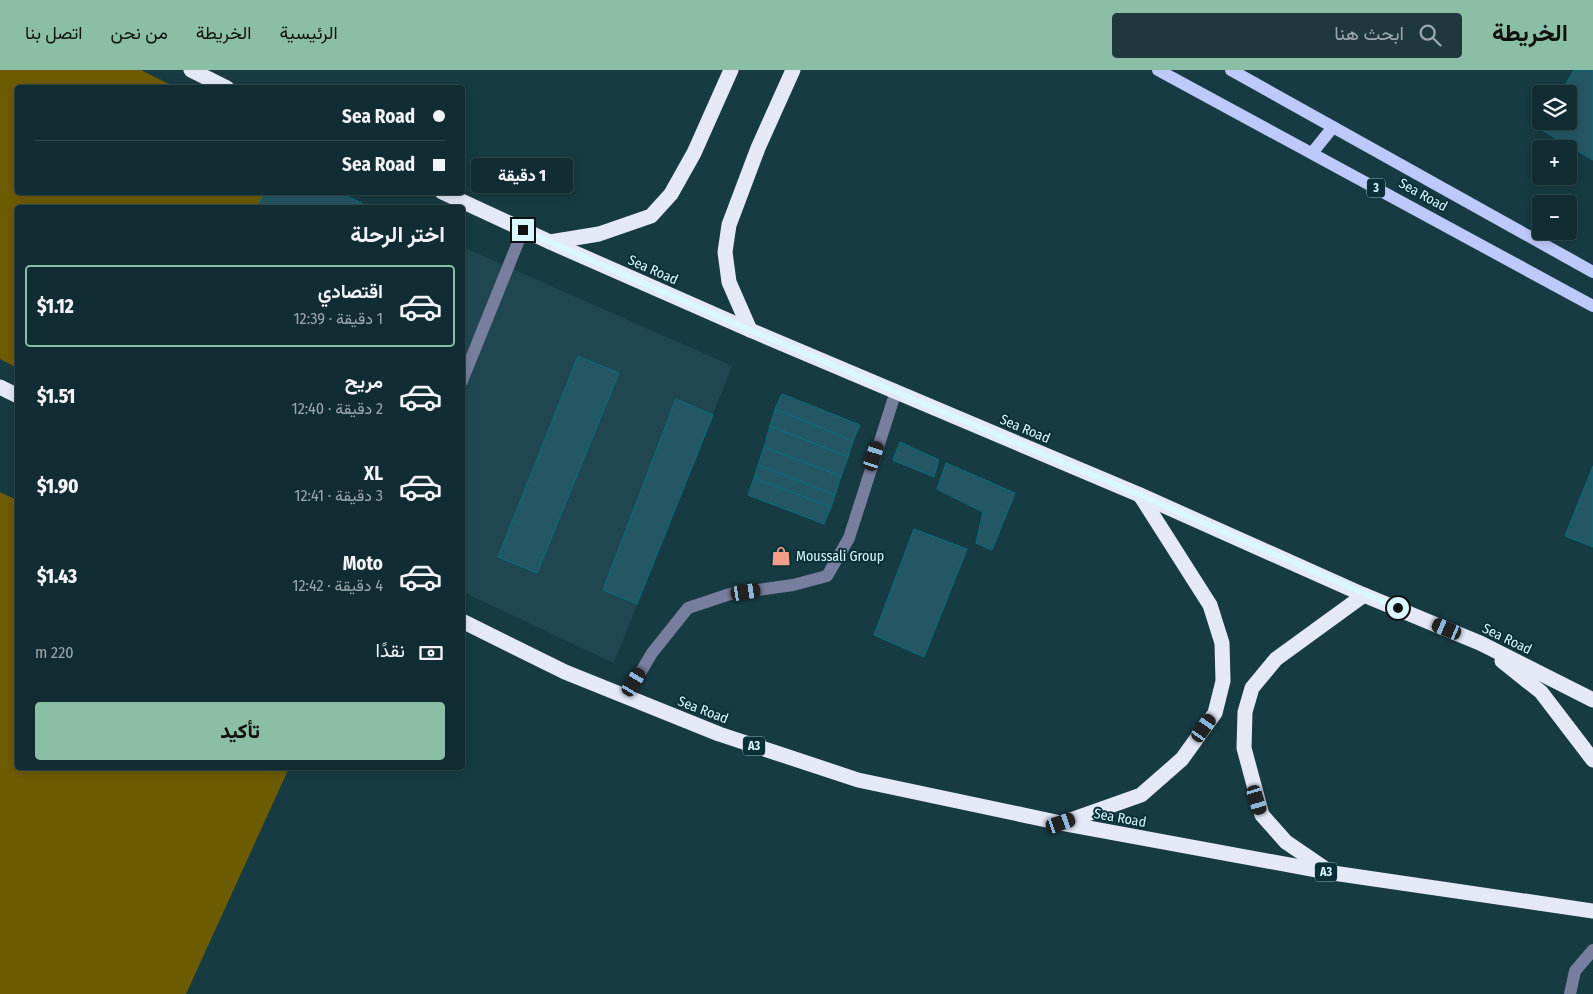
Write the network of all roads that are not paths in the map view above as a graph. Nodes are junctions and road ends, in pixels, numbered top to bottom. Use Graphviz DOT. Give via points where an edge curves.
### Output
graph roads {
  1 [pos="191,70"];
  2 [pos="731,70"];
  3 [pos="792,70"];
  4 [pos="1158,70"];
  5 [pos="1230,70"];
  6 [pos="221,85"];
  7 [pos="1333,126"];
  8 [pos="1312,153"];
  9 [pos="448,195"];
  10 [pos="523,230"];
  11 [pos="550,242"];
  12 [pos="1593,272"];
  13 [pos="1593,306"];
  14 [pos="750,330"];
  15 [pos="465,374"];
  16 [pos="0,386"];
  17 [pos="896,392"];
  18 [pos="15,394"];
  19 [pos="1140,495"];
  20 [pos="1364,595"];
  21 [pos="465,622"];
  22 [pos="1480,643"];
  23 [pos="626,697"];
  24 [pos="1593,700"];
  25 [pos="1593,760"];
  26 [pos="1061,823"];
  27 [pos="1333,874"];
  28 [pos="1593,911"];
  29 [pos="1593,950"];
  30 [pos="1570,994"];
  1 -- 6 [label="highway"];
  2 -- 11 [label="highway" via="694,153 670,194 651,216 599,234"];
  3 -- 14 [label="highway" via="729,225 725,252 730,282"];
  4 -- 8 [label="main road, Sea Road / 3"];
  5 -- 7 [label="main road, Sea Road / 3"];
  7 -- 8 [label="main road"];
  7 -- 12 [label="main road, Sea Road / 3"];
  8 -- 13 [label="main road, Sea Road / 3"];
  9 -- 10 [label="highway, Sea Road"];
  10 -- 11 [label="highway, Sea Road"];
  10 -- 15 [label="lane"];
  11 -- 14 [label="highway, Sea Road"];
  14 -- 17 [label="highway, Sea Road"];
  16 -- 18 [label="highway"];
  17 -- 19 [label="highway, Sea Road"];
  17 -- 23 [label="lane" via="849,538 828,576 793,585 730,594 688,608 652,653"];
  19 -- 20 [label="highway, Sea Road"];
  19 -- 26 [label="highway" via="1210,605 1222,643 1223,681 1215,713 1182,759 1141,795"];
  20 -- 22 [label="highway, Sea Road"];
  20 -- 27 [label="highway" via="1276,659 1252,688 1245,712 1244,748 1262,815 1286,842"];
  21 -- 23 [label="highway, Sea Road / A3" via="565,672"];
  22 -- 24 [label="highway, Sea Road"];
  22 -- 25 [label="highway" via="1541,692"];
  23 -- 26 [label="highway, Sea Road / A3" via="718,734 858,780"];
  26 -- 27 [label="highway, Sea Road / A3"];
  27 -- 28 [label="highway, Sea Road / A3"];
  29 -- 30 [label="lane" via="1575,971"];
}
